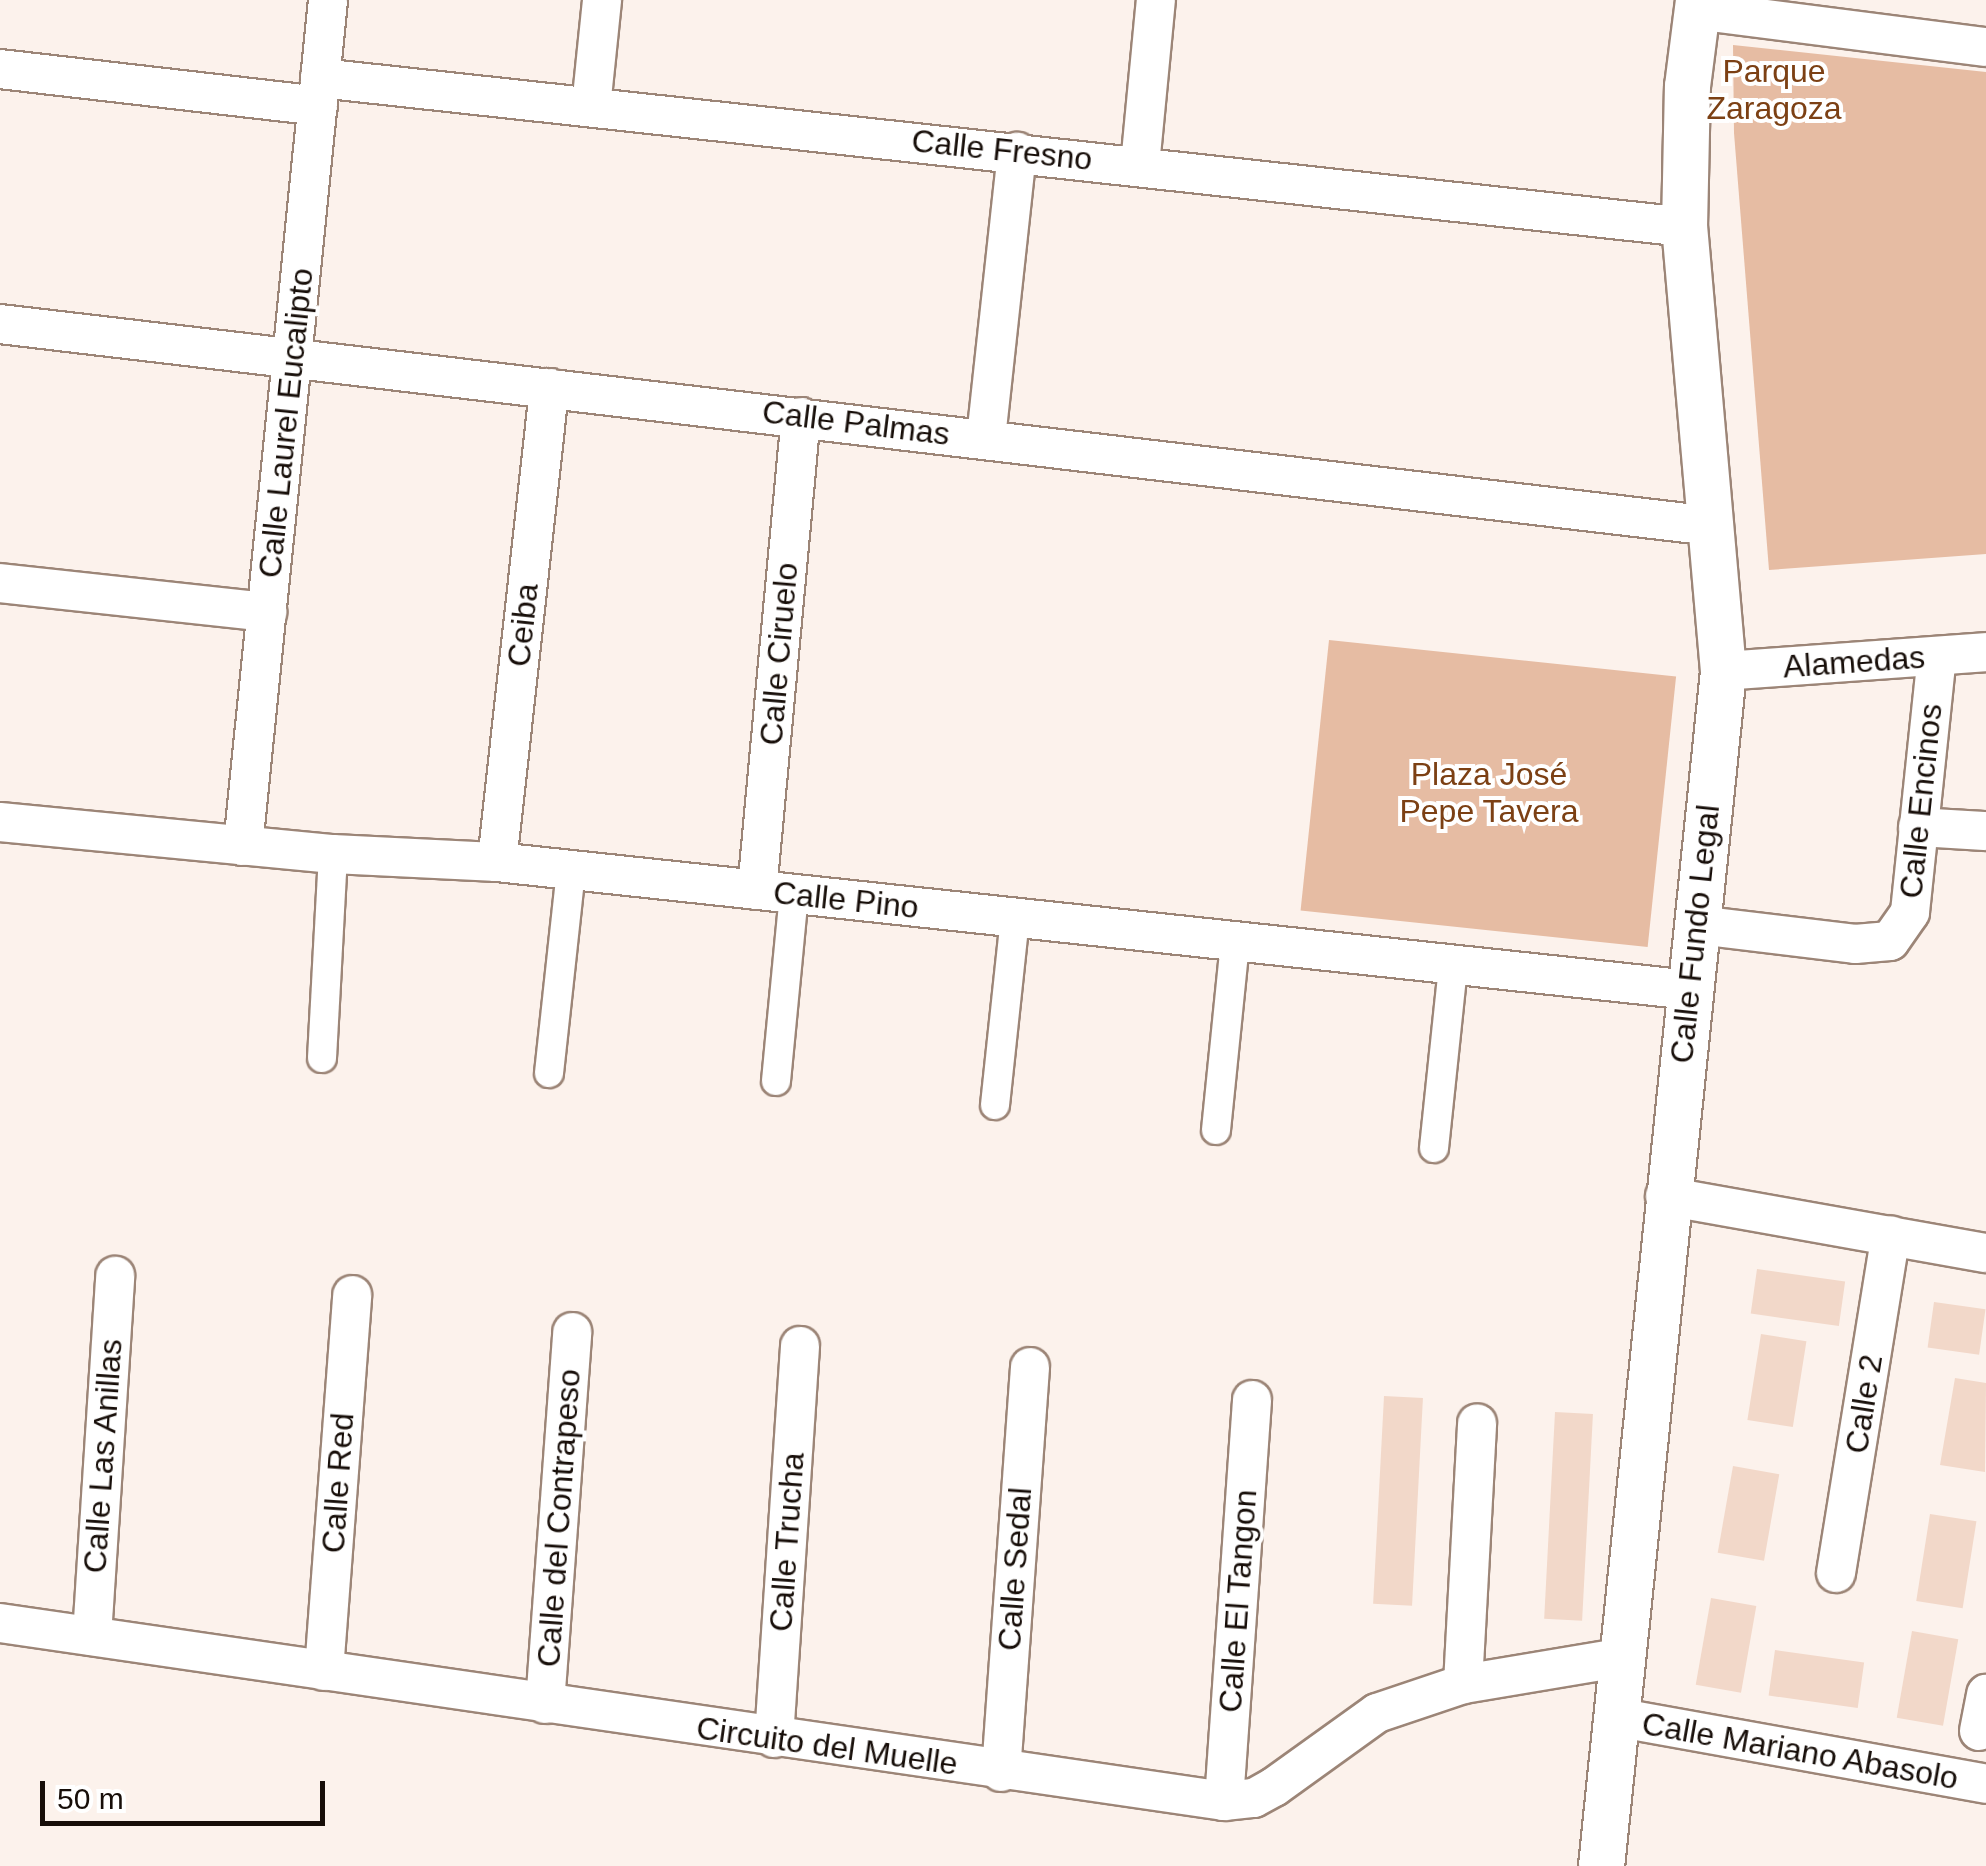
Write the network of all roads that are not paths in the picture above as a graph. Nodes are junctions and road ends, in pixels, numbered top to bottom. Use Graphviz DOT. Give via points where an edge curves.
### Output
graph roads {
  1 [pos="328,0"];
  2 [pos="602,0"];
  3 [pos="1156,0"];
  4 [pos="1697,5"];
  5 [pos="1986,47"];
  6 [pos="0,68"];
  7 [pos="319,92"];
  8 [pos="591,107"];
  9 [pos="1017,152"];
  10 [pos="1140,165"];
  11 [pos="1684,227"];
  12 [pos="0,324"];
  13 [pos="292,358"];
  14 [pos="549,388"];
  15 [pos="801,417"];
  16 [pos="986,438"];
  17 [pos="1711,526"];
  18 [pos="0,582"];
  19 [pos="267,612"];
  20 [pos="1986,652"];
  21 [pos="1936,656"];
  22 [pos="1722,672"];
  23 [pos="0,822"];
  24 [pos="1918,827"];
  25 [pos="1986,831"];
  26 [pos="244,846"];
  27 [pos="333,854"];
  28 [pos="497,862"];
  29 [pos="571,870"];
  30 [pos="776,892"];
  31 [pos="1016,919"];
  32 [pos="1698,925"];
  33 [pos="1235,942"];
  34 [pos="1453,966"];
  35 [pos="1691,990"];
  36 [pos="322,1058"];
  37 [pos="549,1073"];
  38 [pos="776,1081"];
  39 [pos="995,1105"];
  40 [pos="1216,1130"];
  41 [pos="1434,1148"];
  42 [pos="1665,1196"];
  43 [pos="1892,1236"];
  44 [pos="1986,1253"];
  45 [pos="115,1276"];
  46 [pos="352,1294"];
  47 [pos="572,1332"];
  48 [pos="800,1346"];
  49 [pos="1030,1366"];
  50 [pos="1252,1400"];
  51 [pos="1477,1422"];
  52 [pos="1836,1574"];
  53 [pos="0,1622"];
  54 [pos="92,1636"];
  55 [pos="1624,1657"];
  56 [pos="324,1670"];
  57 [pos="1462,1684"];
  58 [pos="1986,1694"];
  59 [pos="546,1704"];
  60 [pos="1614,1717"];
  61 [pos="1979,1731"];
  62 [pos="774,1738"];
  63 [pos="1001,1772"];
  64 [pos="1986,1784"];
  65 [pos="1224,1801"];
  66 [pos="1600,1866"];
  1 -- 7 [label="street, Calle Laurel Eucalipto"];
  2 -- 8 [label="street"];
  3 -- 10 [label="street"];
  4 -- 5 [label="street"];
  4 -- 11 [label="street, Calle Fundo Legal" via="1686,86"];
  6 -- 7 [label="street, Calle Fresno"];
  7 -- 8 [label="street, Calle Fresno"];
  7 -- 13 [label="street, Calle Laurel Eucalipto"];
  8 -- 9 [label="street, Calle Fresno"];
  9 -- 10 [label="street, Calle Fresno"];
  9 -- 16 [label="street"];
  10 -- 11 [label="street, Calle Fresno"];
  11 -- 17 [label="street, Calle Fundo Legal"];
  12 -- 13 [label="street, Calle Palmas"];
  13 -- 14 [label="street, Calle Palmas"];
  13 -- 19 [label="street, Calle Laurel Eucalipto"];
  14 -- 15 [label="street, Calle Palmas"];
  14 -- 28 [label="street, Ceiba"];
  15 -- 16 [label="street, Calle Palmas"];
  15 -- 30 [label="street, Calle Ciruelo"];
  16 -- 17 [label="street, Calle Palmas"];
  17 -- 22 [label="street, Calle Fundo Legal"];
  18 -- 19 [label="street"];
  19 -- 26 [label="street, Calle Laurel Eucalipto"];
  20 -- 21 [label="street, Alamedas"];
  21 -- 22 [label="street, Alamedas"];
  21 -- 24 [label="street, Calle Encinos"];
  22 -- 32 [label="street, Calle Fundo Legal"];
  23 -- 26 [label="street, Calle Pino"];
  24 -- 25 [label="street"];
  24 -- 32 [label="street, Calle Encinos" via="1910,912 1890,941 1855,944"];
  26 -- 27 [label="street, Calle Pino"];
  27 -- 28 [label="street, Calle Pino"];
  27 -- 36 [label="street"];
  28 -- 29 [label="street, Calle Pino"];
  29 -- 30 [label="street, Calle Pino"];
  29 -- 37 [label="street"];
  30 -- 31 [label="street, Calle Pino"];
  30 -- 38 [label="street"];
  31 -- 33 [label="street, Calle Pino"];
  31 -- 39 [label="street"];
  32 -- 35 [label="street, Calle Fundo Legal"];
  33 -- 34 [label="street, Calle Pino"];
  33 -- 40 [label="street"];
  34 -- 35 [label="street, Calle Pino"];
  34 -- 41 [label="street"];
  35 -- 42 [label="street, Calle Fundo Legal"];
  42 -- 43 [label="street"];
  42 -- 55 [label="street, Calle Fundo Legal"];
  43 -- 44 [label="street"];
  43 -- 52 [label="street, Calle 2"];
  45 -- 54 [label="street, Calle Las Anillas"];
  46 -- 56 [label="street, Calle Red"];
  47 -- 59 [label="street, Calle del Contrapeso"];
  48 -- 62 [label="street, Calle Trucha"];
  49 -- 63 [label="street, Calle Sedal"];
  50 -- 65 [label="street, Calle El Tangon"];
  51 -- 57 [label="street"];
  53 -- 54 [label="street, Circuito del Muelle"];
  54 -- 56 [label="street, Circuito del Muelle"];
  55 -- 57 [label="street, Circuito del Muelle"];
  55 -- 60 [label="street, Calle Fundo Legal"];
  56 -- 59 [label="street, Circuito del Muelle"];
  57 -- 65 [label="street, Circuito del Muelle" via="1377,1713 1264,1792"];
  58 -- 61 [label="street"];
  59 -- 62 [label="street, Circuito del Muelle"];
  60 -- 64 [label="street, Calle Mariano Abasolo"];
  60 -- 66 [label="street, Calle Fundo Legal"];
  62 -- 63 [label="street, Circuito del Muelle"];
  63 -- 65 [label="street, Circuito del Muelle"];
}
